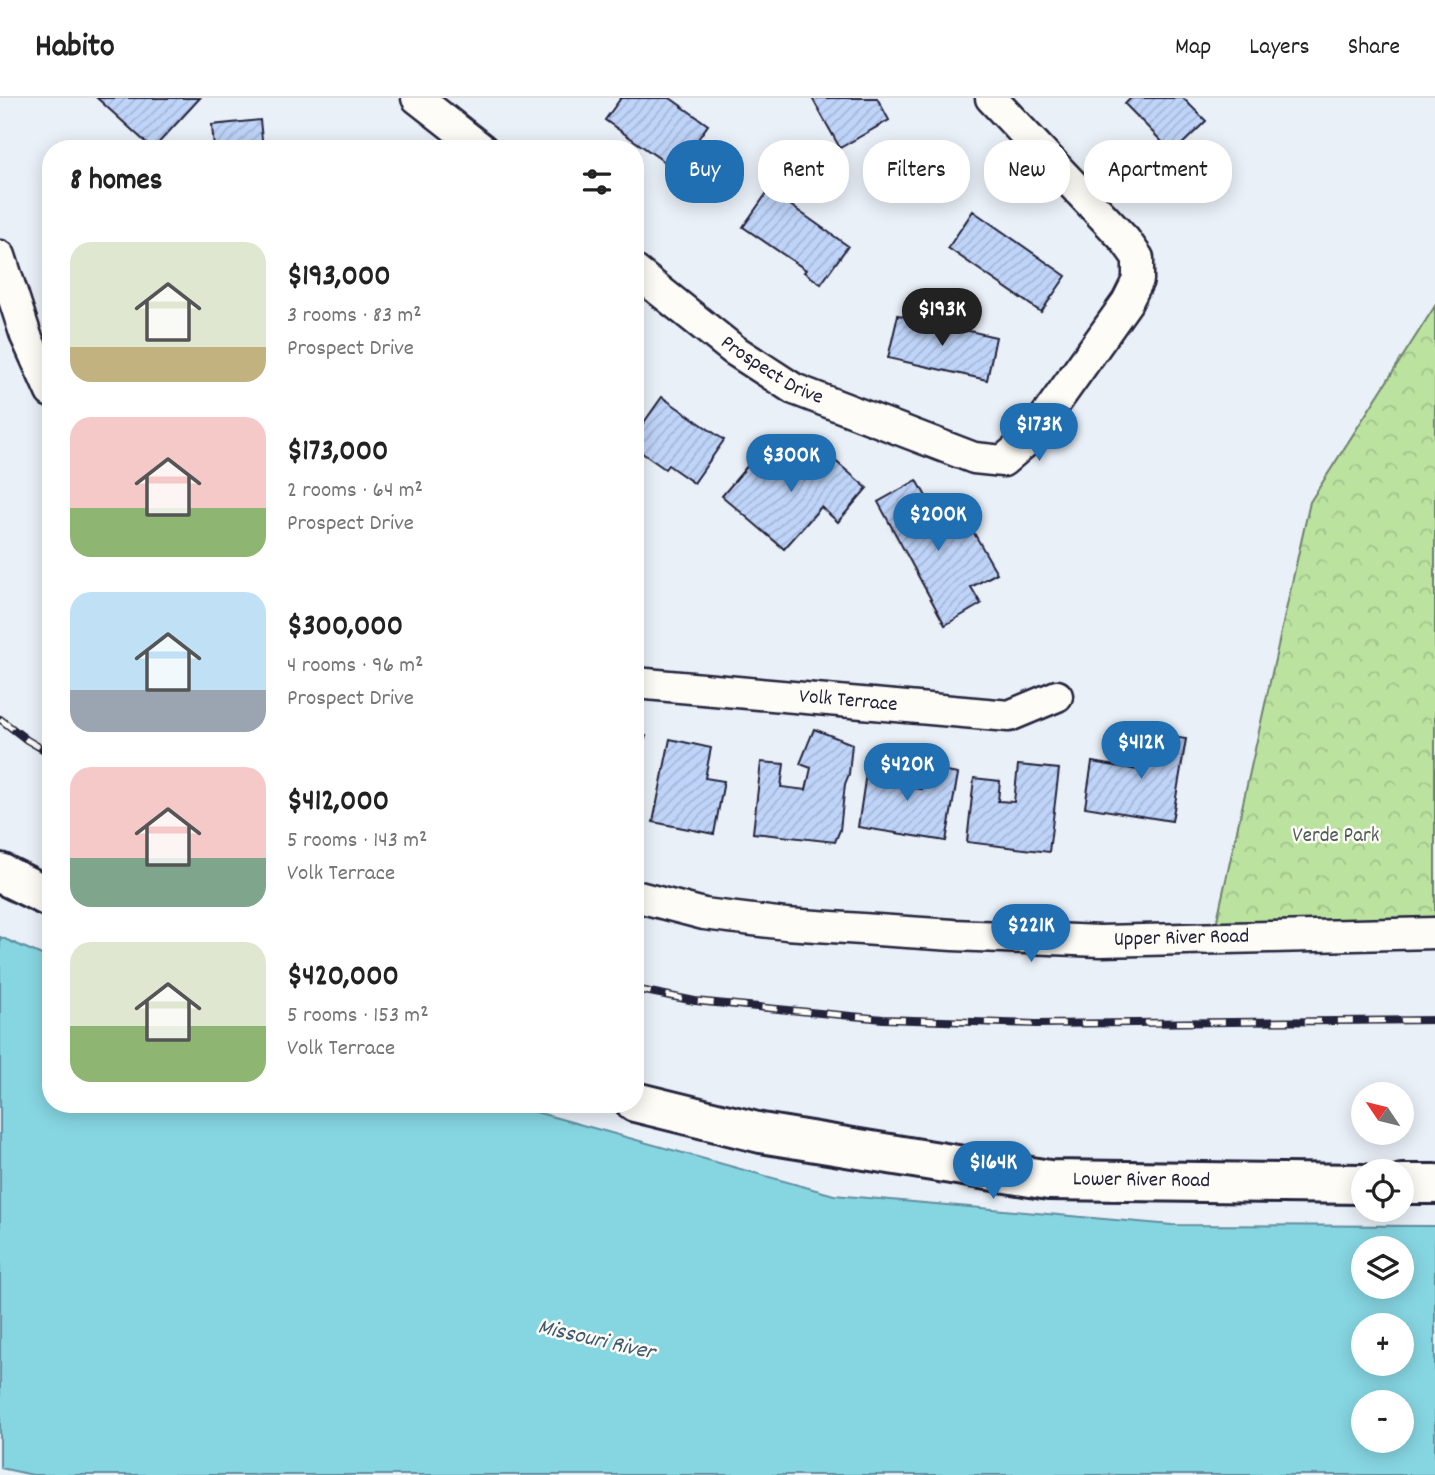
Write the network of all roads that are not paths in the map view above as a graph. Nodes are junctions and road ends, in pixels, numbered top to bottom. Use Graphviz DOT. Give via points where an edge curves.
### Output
graph roads {
  1 [pos="417,98"];
  2 [pos="992,98"];
  3 [pos="471,140"];
  4 [pos="0,256"];
  5 [pos="644,278"];
  6 [pos="42,372"];
  7 [pos="644,684"];
  8 [pos="1057,696"];
  9 [pos="0,873"];
  10 [pos="42,894"];
  11 [pos="644,898"];
  12 [pos="1435,933"];
  13 [pos="644,1104"];
  14 [pos="1351,1184"];
  15 [pos="1414,1184"];
  16 [pos="1435,1184"];
  1 -- 3 [label="street"];
  2 -- 5 [label="street, Prospect Drive" via="1138,258 1138,280 1127,302 1031,437 1003,461 974,458 794,389 734,350"];
  4 -- 6 [label="street"];
  7 -- 8 [label="street, Volk Terrace" via="1009,716"];
  9 -- 10 [label="street"];
  11 -- 12 [label="street, Upper River Road" via="704,914 786,924 953,935 1100,941"];
  13 -- 14 [label="street, Lower River Road" via="761,1132 1049,1180"];
  15 -- 16 [label="street"];
}
